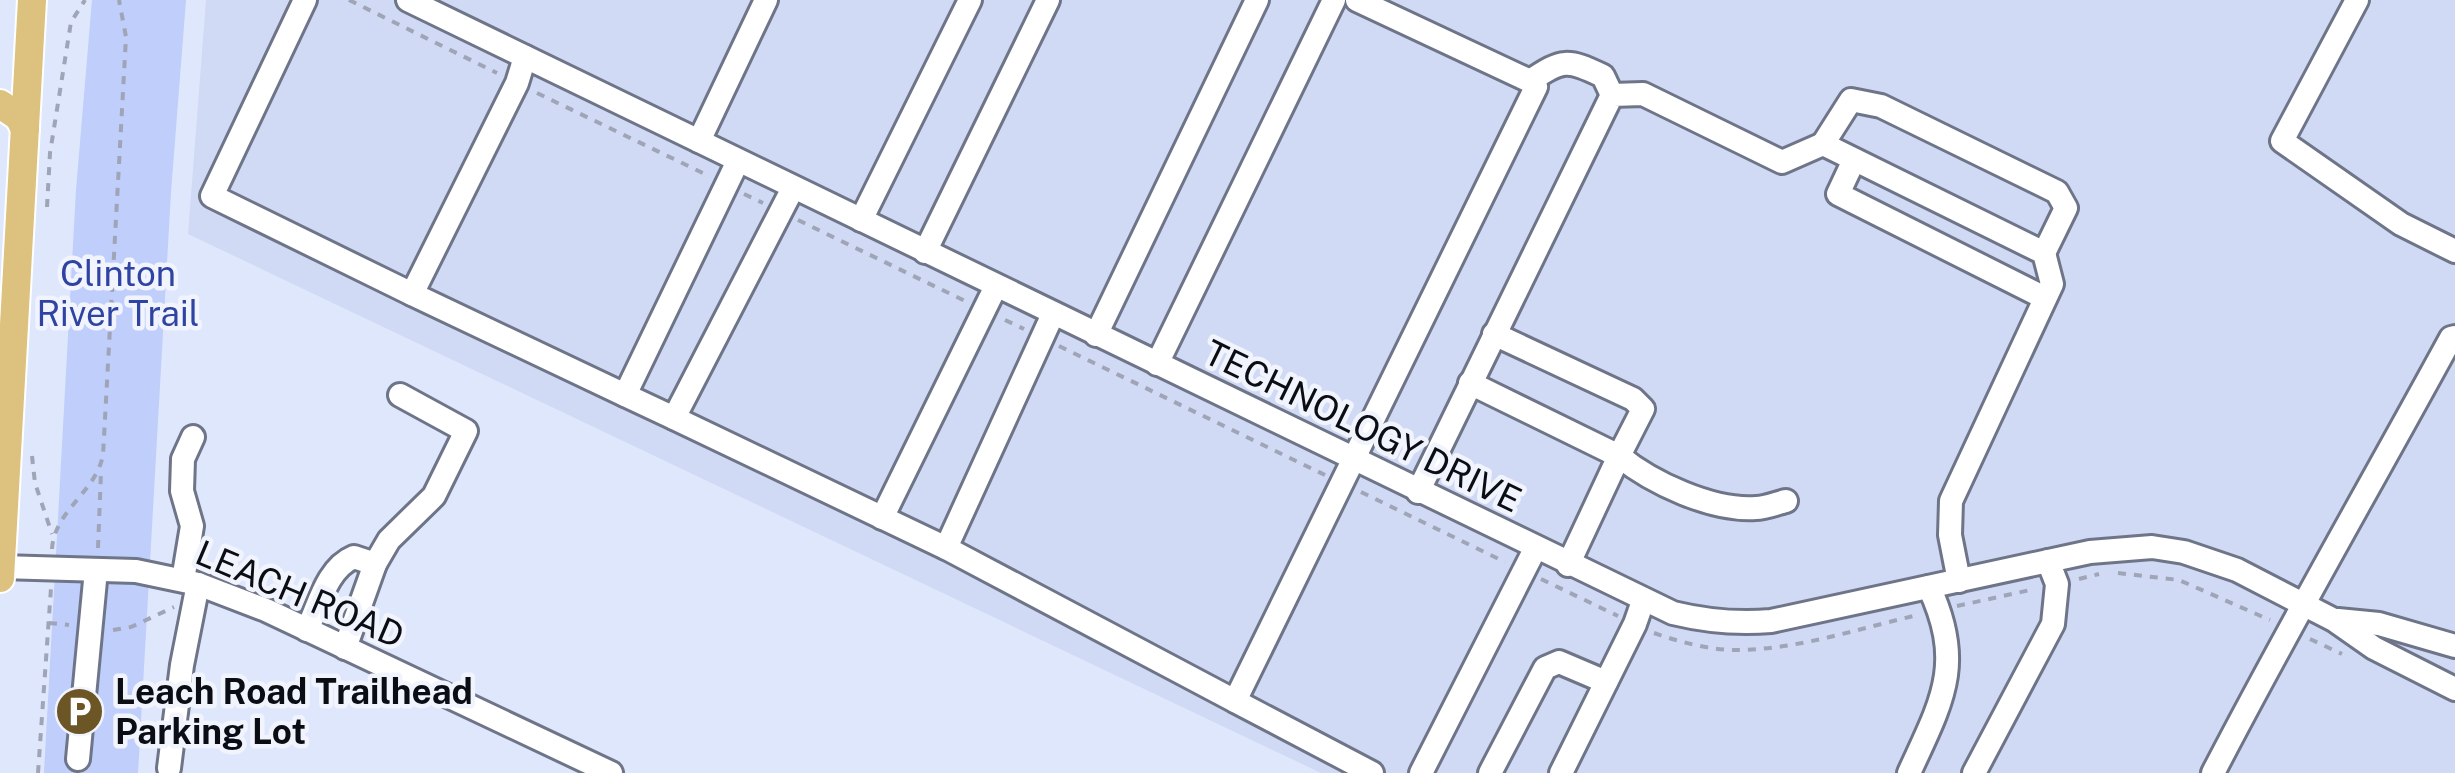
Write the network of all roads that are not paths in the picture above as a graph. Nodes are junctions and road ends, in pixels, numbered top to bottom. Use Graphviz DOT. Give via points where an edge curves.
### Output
graph roads {
  1 [pos="32,0"];
  2 [pos="306,0"];
  3 [pos="408,0"];
  4 [pos="766,0"];
  5 [pos="970,0"];
  6 [pos="1048,0"];
  7 [pos="1258,0"];
  8 [pos="1334,0"];
  9 [pos="1357,0"];
  10 [pos="2357,0"];
  11 [pos="456,10"];
  12 [pos="524,57"];
  13 [pos="1530,80"];
  14 [pos="1612,94"];
  15 [pos="0,104"];
  16 [pos="25,129"];
  17 [pos="699,142"];
  18 [pos="1823,144"];
  19 [pos="1854,160"];
  20 [pos="738,161"];
  21 [pos="794,188"];
  22 [pos="861,220"];
  23 [pos="2455,251"];
  24 [pos="925,252"];
  25 [pos="2044,253"];
  26 [pos="996,286"];
  27 [pos="412,294"];
  28 [pos="2045,298"];
  29 [pos="1053,314"];
  30 [pos="1494,334"];
  31 [pos="1096,335"];
  32 [pos="2455,337"];
  33 [pos="1157,364"];
  34 [pos="1470,383"];
  35 [pos="400,395"];
  36 [pos="626,395"];
  37 [pos="674,418"];
  38 [pos="194,438"];
  39 [pos="1619,456"];
  40 [pos="1355,461"];
  41 [pos="1418,492"];
  42 [pos="1786,501"];
  43 [pos="882,518"];
  44 [pos="946,548"];
  45 [pos="1535,549"];
  46 [pos="2048,561"];
  47 [pos="375,564"];
  48 [pos="1568,565"];
  49 [pos="0,568"];
  50 [pos="96,570"];
  51 [pos="0,578"];
  52 [pos="1959,581"];
  53 [pos="1929,587"];
  54 [pos="191,590"];
  55 [pos="1643,601"];
  56 [pos="2304,604"];
  57 [pos="2334,620"];
  58 [pos="307,630"];
  59 [pos="2455,646"];
  60 [pos="345,648"];
  61 [pos="1606,682"];
  62 [pos="2455,689"];
  63 [pos="1235,701"];
  64 [pos="78,758"];
  65 [pos="169,768"];
  66 [pos="610,773"];
  67 [pos="1372,773"];
  68 [pos="1421,773"];
  69 [pos="1490,773"];
  70 [pos="1561,773"];
  71 [pos="1910,773"];
  72 [pos="1974,773"];
  73 [pos="2213,773"];
  1 -- 16 [label="main road"];
  2 -- 27 [label="street" via="212,196"];
  3 -- 11 [label="street, TECHNOLOGY DRIVE"];
  4 -- 17 [label="street"];
  5 -- 22 [label="street"];
  6 -- 24 [label="street"];
  7 -- 31 [label="street"];
  8 -- 33 [label="street"];
  9 -- 13 [label="street"];
  10 -- 23 [label="street" via="2282,141 2401,224"];
  11 -- 12 [label="street, TECHNOLOGY DRIVE"];
  12 -- 17 [label="street, TECHNOLOGY DRIVE"];
  12 -- 27 [label="street"];
  13 -- 14 [label="street" via="1557,63 1574,62 1603,76"];
  13 -- 40 [label="street" via="1536,88"];
  14 -- 18 [label="street" via="1642,94 1782,162"];
  14 -- 30 [label="street"];
  15 -- 16 [label="main road"];
  16 -- 49 [label="main road"];
  17 -- 20 [label="street, TECHNOLOGY DRIVE"];
  18 -- 19 [label="street"];
  18 -- 25 [label="street" via="1851,100 1881,106 2057,192 2066,208"];
  19 -- 25 [label="street"];
  19 -- 28 [label="street" via="1838,194"];
  20 -- 21 [label="street, TECHNOLOGY DRIVE"];
  20 -- 36 [label="street"];
  21 -- 22 [label="street, TECHNOLOGY DRIVE"];
  21 -- 37 [label="street"];
  22 -- 24 [label="street, TECHNOLOGY DRIVE"];
  24 -- 26 [label="street, TECHNOLOGY DRIVE"];
  25 -- 28 [label="street" via="2052,284"];
  26 -- 29 [label="street, TECHNOLOGY DRIVE"];
  26 -- 43 [label="street"];
  27 -- 36 [label="street"];
  28 -- 52 [label="street" via="1951,502"];
  29 -- 31 [label="street, TECHNOLOGY DRIVE"];
  29 -- 44 [label="street"];
  30 -- 34 [label="street"];
  30 -- 39 [label="street" via="1632,399 1642,410"];
  31 -- 33 [label="street, TECHNOLOGY DRIVE"];
  32 -- 56 [label="street"];
  33 -- 40 [label="street, TECHNOLOGY DRIVE"];
  34 -- 39 [label="street"];
  34 -- 41 [label="street"];
  35 -- 47 [label="street" via="466,431 434,496 389,540"];
  36 -- 37 [label="street"];
  37 -- 43 [label="street"];
  38 -- 54 [label="street" via="183,458 182,491 192,526"];
  39 -- 42 [label="street" via="1638,472 1704,501 1755,508"];
  39 -- 48 [label="street"];
  40 -- 41 [label="street, TECHNOLOGY DRIVE"];
  40 -- 63 [label="street"];
  41 -- 45 [label="street, TECHNOLOGY DRIVE"];
  43 -- 44 [label="street"];
  44 -- 63 [label="street"];
  45 -- 48 [label="street, TECHNOLOGY DRIVE"];
  45 -- 68 [label="street"];
  46 -- 52 [label="street, TECHNOLOGY DRIVE"];
  46 -- 56 [label="street, TECHNOLOGY DRIVE" via="2124,548 2184,552"];
  46 -- 72 [label="street" via="2057,584 2053,624"];
  47 -- 58 [label="street" via="354,556 343,561"];
  47 -- 60 [label="street"];
  48 -- 55 [label="street, TECHNOLOGY DRIVE"];
  49 -- 50 [label="street, LEACH ROAD"];
  49 -- 51 [label="main road"];
  50 -- 54 [label="street, LEACH ROAD" via="136,572"];
  50 -- 64 [label="street"];
  52 -- 53 [label="street, TECHNOLOGY DRIVE"];
  53 -- 55 [label="street, TECHNOLOGY DRIVE" via="1743,623 1702,620"];
  53 -- 71 [label="street" via="1946,636 1948,666 1943,699"];
  54 -- 58 [label="street, LEACH ROAD"];
  54 -- 65 [label="street"];
  55 -- 61 [label="street"];
  56 -- 57 [label="street, TECHNOLOGY DRIVE"];
  56 -- 73 [label="street"];
  57 -- 59 [label="street, TECHNOLOGY DRIVE" via="2380,624"];
  57 -- 62 [label="street, TECHNOLOGY DRIVE"];
  58 -- 60 [label="street, LEACH ROAD"];
  60 -- 66 [label="street, LEACH ROAD"];
  61 -- 69 [label="street" via="1559,662 1545,668"];
  61 -- 70 [label="street"];
  63 -- 67 [label="street"];
}
